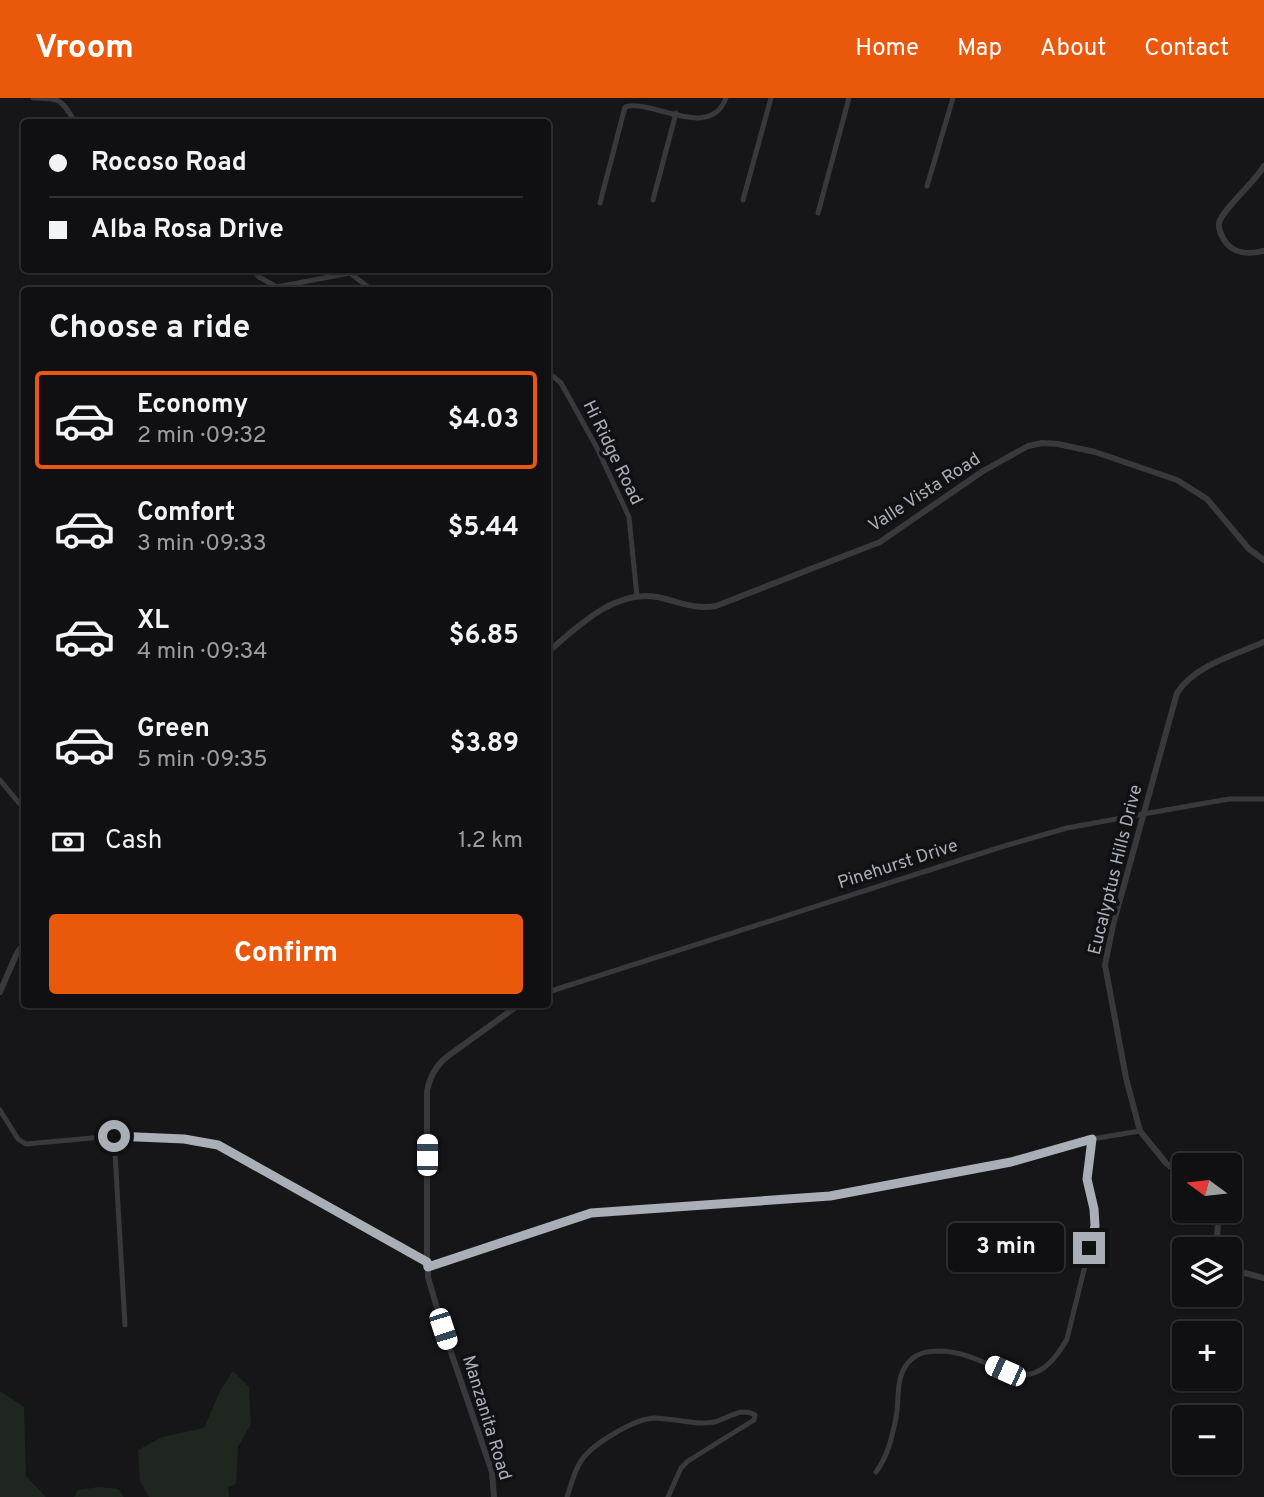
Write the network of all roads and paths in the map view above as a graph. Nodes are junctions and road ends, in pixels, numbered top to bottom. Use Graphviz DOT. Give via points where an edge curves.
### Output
graph roads {
  1 [pos="33,98"];
  2 [pos="726,98"];
  3 [pos="771,98"];
  4 [pos="849,98"];
  5 [pos="953,98"];
  6 [pos="676,113"];
  7 [pos="73,119"];
  8 [pos="1264,166"];
  9 [pos="1261,178"];
  10 [pos="927,186"];
  11 [pos="653,200"];
  12 [pos="743,200"];
  13 [pos="600,203"];
  14 [pos="818,214"];
  15 [pos="1264,251"];
  16 [pos="256,273"];
  17 [pos="350,273"];
  18 [pos="350,273"];
  19 [pos="277,287"];
  20 [pos="277,287"];
  21 [pos="368,287"];
  22 [pos="551,375"];
  23 [pos="1264,560"];
  24 [pos="637,597"];
  25 [pos="1264,642"];
  26 [pos="551,650"];
  27 [pos="0,780"];
  28 [pos="1264,799"];
  29 [pos="21,805"];
  30 [pos="1143,814"];
  31 [pos="21,948"];
  32 [pos="551,991"];
  33 [pos="0,992"];
  34 [pos="514,1008"];
  35 [pos="0,1110"];
  36 [pos="1140,1131"];
  37 [pos="114,1136"];
  38 [pos="1092,1139"];
  39 [pos="1172,1168"];
  40 [pos="427,1265"];
  41 [pos="1242,1272"];
  42 [pos="1264,1278"];
  43 [pos="125,1325"];
  44 [pos="876,1472"];
  45 [pos="494,1497"];
  46 [pos="567,1497"];
  47 [pos="668,1497"];
  1 -- 7 [label="street" via="63,102"];
  2 -- 6 [label="street" via="722,109 712,114 692,117"];
  3 -- 12 [label="street"];
  4 -- 14 [label="street"];
  5 -- 10 [label="street"];
  6 -- 11 [label="street"];
  6 -- 13 [label="street" via="635,103 625,107"];
  8 -- 9 [label="street"];
  9 -- 15 [label="street" via="1219,223 1228,245 1252,254"];
  16 -- 20 [label="street"];
  17 -- 21 [label="street"];
  18 -- 19 [label="street"];
  22 -- 24 [label="street, Hi Ridge Road" via="561,383 597,448 629,517"];
  23 -- 24 [label="street, Valle Vista Road" via="1207,499 1177,480 1103,455 1042,443 983,471 880,542 725,603 704,608"];
  24 -- 26 [label="street, Valle Vista Road" via="601,609"];
  25 -- 30 [label="street, Eucalyptus Hills Drive" via="1184,683 1177,693"];
  27 -- 29 [label="street"];
  28 -- 30 [label="street, Pinehurst Drive" via="1229,799"];
  30 -- 32 [label="street, Pinehurst Drive" via="1067,828 1001,847"];
  30 -- 36 [label="street, Eucalyptus Hills Drive" via="1105,965"];
  31 -- 33 [label="street"];
  34 -- 40 [label="street, Manzanita Road" via="443,1059 431,1076 427,1091"];
  35 -- 37 [label="street" via="26,1144"];
  36 -- 38 [label="street"];
  36 -- 39 [label="street, Eucalyptus Hills Drive"];
  37 -- 40 [label="street" via="218,1145"];
  37 -- 43 [label="street"];
  38 -- 40 [label="street" via="1011,1162 830,1196 591,1213"];
  38 -- 44 [label="street" via="1087,1179 1095,1226 1067,1339 1059,1353 1033,1375 1021,1376 954,1352 915,1356 900,1377 885,1460"];
  40 -- 45 [label="street, Manzanita Road" via="443,1329 492,1472"];
  41 -- 42 [label="street"];
  46 -- 47 [label="street" via="581,1460 627,1426 652,1418 714,1422 743,1412 755,1415 754,1420 688,1461"];
}
